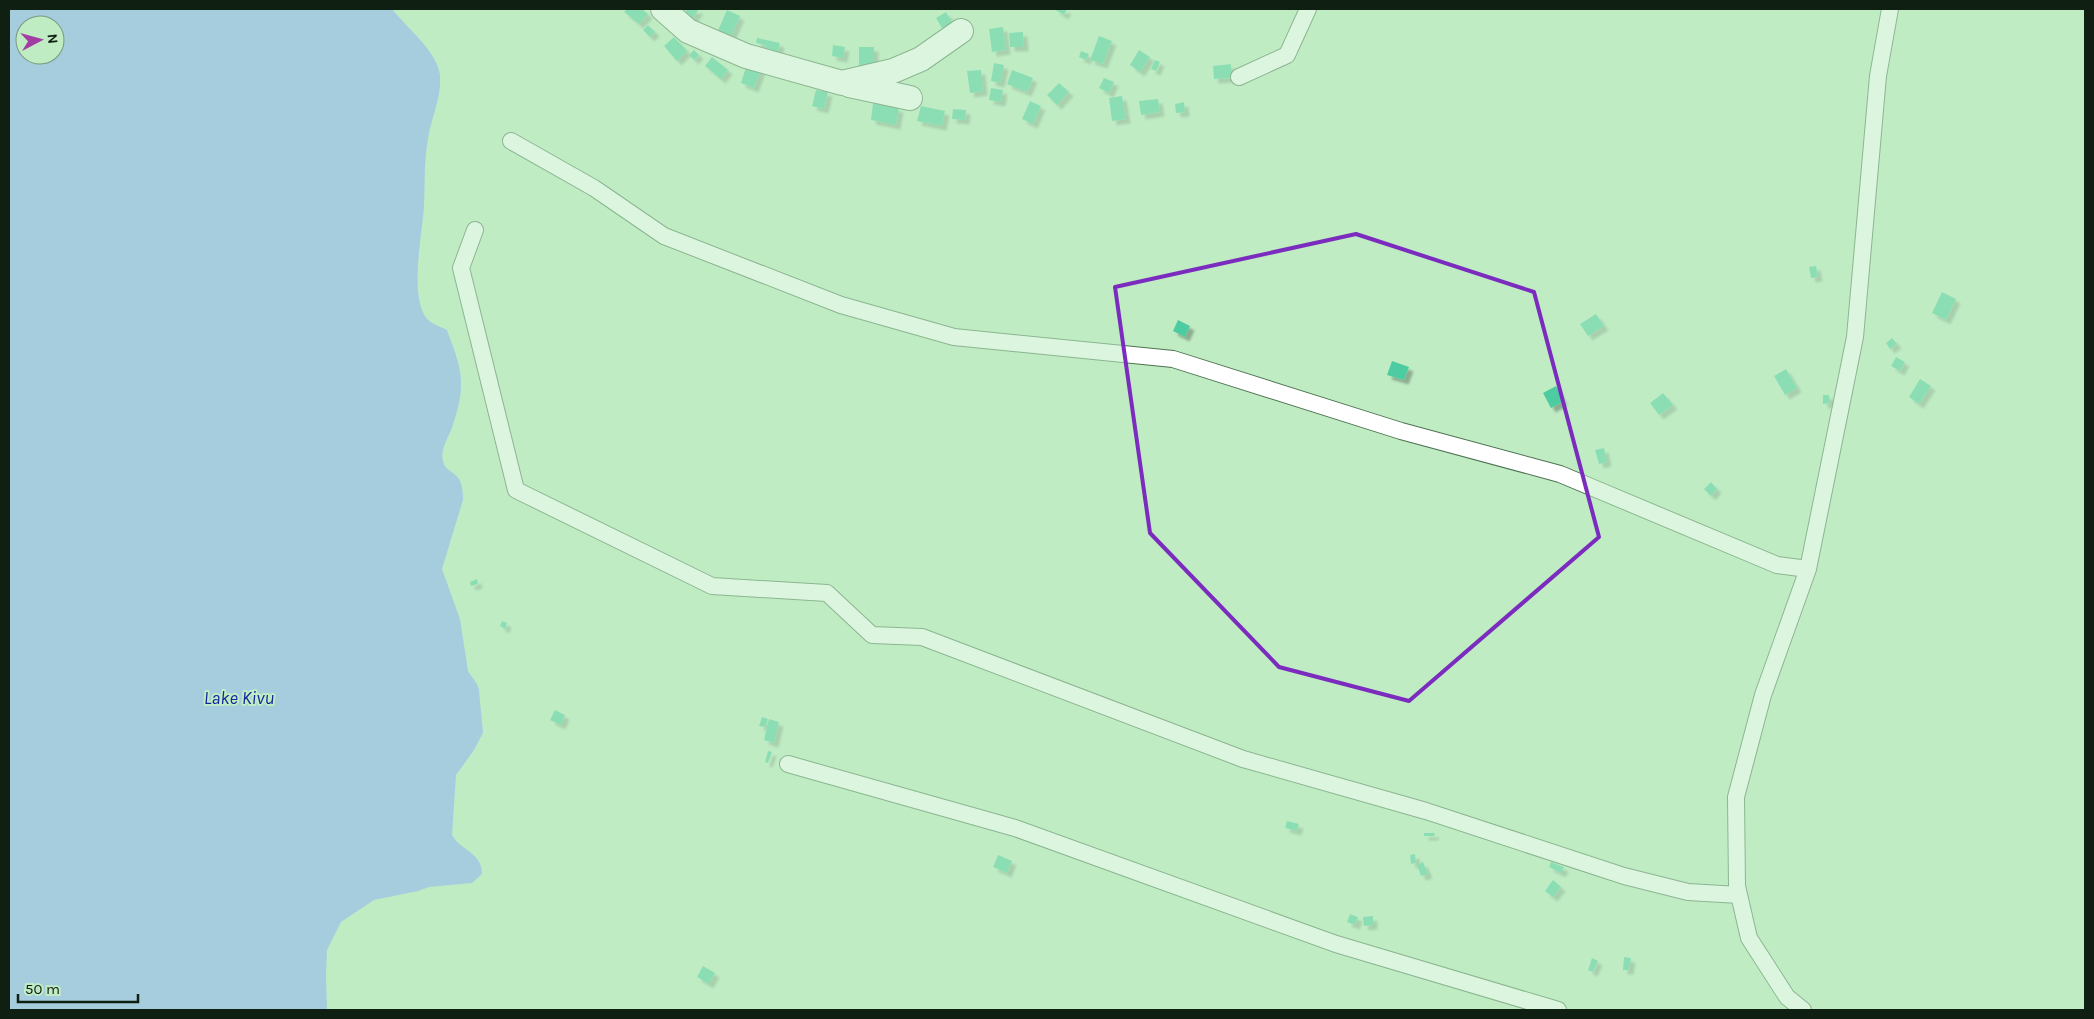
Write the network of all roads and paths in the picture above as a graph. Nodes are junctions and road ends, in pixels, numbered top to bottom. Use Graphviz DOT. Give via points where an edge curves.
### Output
graph roads {
  1 [pos="663,9"];
  2 [pos="1308,9"];
  3 [pos="1890,9"];
  4 [pos="961,32"];
  5 [pos="1239,77"];
  6 [pos="842,83"];
  7 [pos="910,98"];
  8 [pos="510,141"];
  9 [pos="475,230"];
  10 [pos="1808,569"];
  11 [pos="788,764"];
  12 [pos="1739,894"];
  13 [pos="1558,1010"];
  14 [pos="1803,1010"];
  1 -- 6 [label="street" via="688,31 746,56"];
  2 -- 5 [label="street" via="1287,55"];
  3 -- 10 [label="street" via="1878,76 1855,336"];
  4 -- 6 [label="street" via="921,59 893,71"];
  6 -- 7 [label="street"];
  8 -- 10 [label="street" via="594,188 664,236 841,305 954,337 1173,359 1401,431 1560,474 1777,565"];
  9 -- 12 [label="street" via="461,268 516,490 712,586 827,593 872,635 922,636 1243,759 1426,811 1624,876 1688,892"];
  10 -- 12 [label="street" via="1762,695 1736,796"];
  11 -- 13 [label="street" via="1014,828 1336,944"];
  12 -- 14 [label="street" via="1749,938 1787,997"];
}
